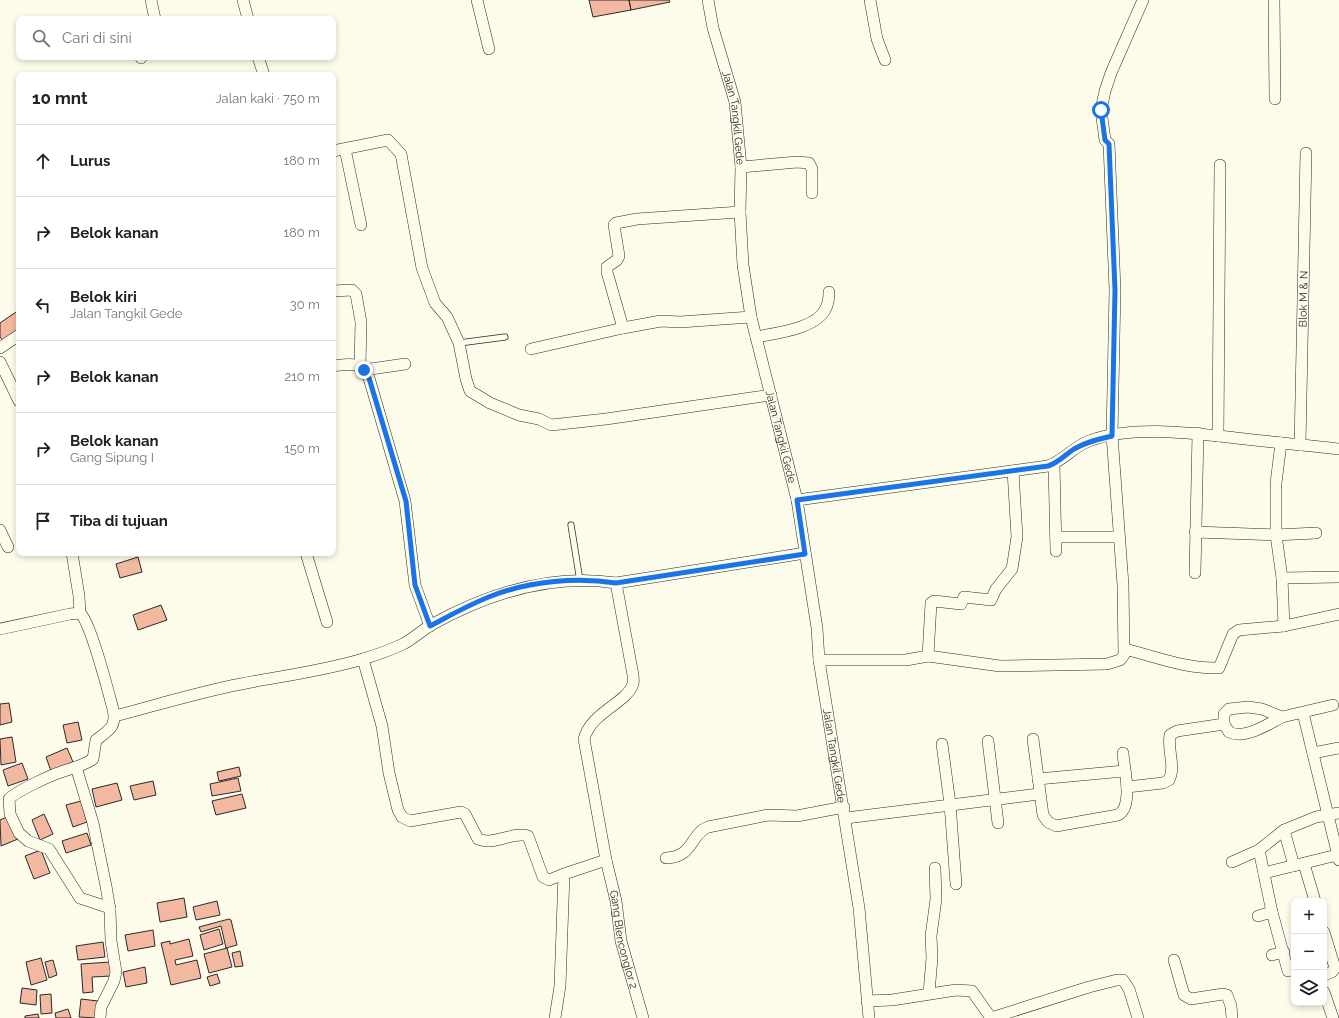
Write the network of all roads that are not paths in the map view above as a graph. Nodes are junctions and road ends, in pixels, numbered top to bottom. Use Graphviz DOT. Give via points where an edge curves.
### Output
graph roads {
  1 [pos="151,0"];
  2 [pos="242,0"];
  3 [pos="477,0"];
  4 [pos="708,0"];
  5 [pos="870,0"];
  6 [pos="1143,0"];
  7 [pos="1274,0"];
  8 [pos="155,16"];
  9 [pos="247,16"];
  10 [pos="490,49"];
  11 [pos="259,60"];
  12 [pos="885,60"];
  13 [pos="263,72"];
  14 [pos="1275,99"];
  15 [pos="345,149"];
  16 [pos="336,150"];
  17 [pos="1306,153"];
  18 [pos="1220,165"];
  19 [pos="741,167"];
  20 [pos="812,193"];
  21 [pos="740,212"];
  22 [pos="361,225"];
  23 [pos="336,291"];
  24 [pos="830,292"];
  25 [pos="751,317"];
  26 [pos="623,328"];
  27 [pos="16,337"];
  28 [pos="505,337"];
  29 [pos="756,337"];
  30 [pos="459,343"];
  31 [pos="0,348"];
  32 [pos="531,349"];
  33 [pos="0,362"];
  34 [pos="405,364"];
  35 [pos="336,366"];
  36 [pos="362,368"];
  37 [pos="16,395"];
  38 [pos="771,395"];
  39 [pos="1198,433"];
  40 [pos="1112,436"];
  41 [pos="1218,436"];
  42 [pos="1282,443"];
  43 [pos="1300,445"];
  44 [pos="1339,449"];
  45 [pos="1054,464"];
  46 [pos="1013,471"];
  47 [pos="797,500"];
  48 [pos="571,525"];
  49 [pos="0,530"];
  50 [pos="1195,532"];
  51 [pos="1316,533"];
  52 [pos="1276,535"];
  53 [pos="1056,537"];
  54 [pos="1119,537"];
  55 [pos="8,547"];
  56 [pos="1056,551"];
  57 [pos="805,554"];
  58 [pos="72,556"];
  59 [pos="307,556"];
  60 [pos="1195,573"];
  61 [pos="1339,577"];
  62 [pos="1282,578"];
  63 [pos="580,581"];
  64 [pos="616,583"];
  65 [pos="80,613"];
  66 [pos="1339,614"];
  67 [pos="327,622"];
  68 [pos="430,626"];
  69 [pos="1284,626"];
  70 [pos="0,629"];
  71 [pos="1126,649"];
  72 [pos="928,656"];
  73 [pos="363,659"];
  74 [pos="819,660"];
  75 [pos="1333,705"];
  76 [pos="1303,713"];
  77 [pos="115,716"];
  78 [pos="1282,718"];
  79 [pos="1224,724"];
  80 [pos="1033,739"];
  81 [pos="988,741"];
  82 [pos="942,744"];
  83 [pos="1339,748"];
  84 [pos="1123,753"];
  85 [pos="1312,753"];
  86 [pos="76,767"];
  87 [pos="1124,771"];
  88 [pos="1038,780"];
  89 [pos="1128,787"];
  90 [pos="1039,794"];
  91 [pos="4,797"];
  92 [pos="995,800"];
  93 [pos="950,804"];
  94 [pos="845,812"];
  95 [pos="1339,813"];
  96 [pos="1327,814"];
  97 [pos="998,823"];
  98 [pos="1284,830"];
  99 [pos="1259,850"];
  100 [pos="666,858"];
  101 [pos="1338,858"];
  102 [pos="606,860"];
  103 [pos="1232,862"];
  104 [pos="1299,865"];
  105 [pos="935,868"];
  106 [pos="1264,873"];
  107 [pos="564,874"];
  108 [pos="956,884"];
  109 [pos="1314,898"];
  110 [pos="110,908"];
  111 [pos="1272,912"];
  112 [pos="1258,916"];
  113 [pos="1325,934"];
  114 [pos="1284,952"];
  115 [pos="1272,954"];
  116 [pos="1174,960"];
  117 [pos="1288,971"];
  118 [pos="1327,974"];
  119 [pos="930,993"];
  120 [pos="867,1001"];
  121 [pos="1327,1001"];
  122 [pos="100,1018"];
  123 [pos="555,1018"];
  124 [pos="643,1018"];
  125 [pos="869,1018"];
  126 [pos="991,1018"];
  127 [pos="1138,1018"];
  128 [pos="1232,1018"];
  129 [pos="1333,1018"];
  1 -- 8 [label="street"];
  2 -- 9 [label="street"];
  3 -- 10 [label="street"];
  4 -- 19 [label="street, Jalan Tangkil Gede" via="713,28 735,102"];
  5 -- 12 [label="street" via="877,39"];
  6 -- 40 [label="street" via="1111,73 1101,110 1105,140 1109,144 1115,290"];
  7 -- 14 [label="street"];
  11 -- 13 [label="street"];
  15 -- 16 [label="street"];
  15 -- 22 [label="street"];
  15 -- 30 [label="street" via="388,140 401,154 426,279 435,303 447,317"];
  17 -- 43 [label="street, Blok M & N"];
  18 -- 41 [label="street"];
  19 -- 20 [label="street" via="809,163 812,169"];
  19 -- 21 [label="street, Jalan Tangkil Gede"];
  21 -- 25 [label="street, Jalan Tangkil Gede" via="743,265"];
  21 -- 26 [label="street" via="637,219 616,223 614,225 619,256 618,260 607,267 607,272"];
  23 -- 36 [label="street" via="352,290 356,294 361,322"];
  24 -- 29 [label="street" via="826,308 807,324 794,330"];
  25 -- 26 [label="street" via="661,321"];
  25 -- 29 [label="street, Jalan Tangkil Gede"];
  26 -- 32 [label="street"];
  27 -- 31 [label="street"];
  28 -- 30 [label="lane"];
  29 -- 38 [label="street, Jalan Tangkil Gede"];
  30 -- 38 [label="street" via="470,391 505,410 552,425"];
  33 -- 37 [label="street"];
  34 -- 36 [label="street"];
  35 -- 36 [label="street" via="354,364"];
  36 -- 68 [label="street" via="369,378 404,495 415,585"];
  38 -- 47 [label="street, Jalan Tangkil Gede"];
  39 -- 40 [label="street" via="1137,432"];
  39 -- 41 [label="street"];
  39 -- 50 [label="street"];
  40 -- 45 [label="street" via="1089,441"];
  40 -- 54 [label="street"];
  41 -- 42 [label="street"];
  42 -- 43 [label="street"];
  42 -- 52 [label="street" via="1276,484"];
  43 -- 44 [label="street"];
  45 -- 46 [label="street"];
  45 -- 53 [label="street"];
  46 -- 47 [label="street"];
  46 -- 72 [label="street" via="1017,537 1012,569 990,601 964,597 961,604 931,602"];
  47 -- 57 [label="street, Jalan Tangkil Gede"];
  48 -- 63 [label="lane"];
  49 -- 55 [label="street"];
  50 -- 52 [label="street"];
  50 -- 60 [label="street"];
  51 -- 52 [label="street"];
  52 -- 62 [label="street"];
  53 -- 54 [label="street"];
  53 -- 56 [label="street"];
  54 -- 71 [label="street"];
  57 -- 64 [label="street"];
  57 -- 74 [label="street, Jalan Tangkil Gede" via="817,628"];
  58 -- 65 [label="street"];
  59 -- 67 [label="street"];
  61 -- 62 [label="street"];
  62 -- 69 [label="street"];
  63 -- 64 [label="street" via="600,580"];
  63 -- 68 [label="street" via="530,586 503,592"];
  64 -- 102 [label="street, Gang Blenconglor 2" via="634,684 629,692 599,715 586,730 584,739"];
  65 -- 70 [label="street"];
  65 -- 77 [label="street" via="89,630"];
  66 -- 69 [label="street"];
  68 -- 73 [label="street" via="404,644"];
  69 -- 71 [label="street" via="1239,630 1233,634 1219,668 1182,664"];
  71 -- 72 [label="street" via="1120,660 1108,664 1000,666"];
  72 -- 74 [label="street" via="906,660"];
  73 -- 77 [label="street" via="241,684"];
  73 -- 107 [label="street" via="382,726 389,773 402,817 410,821 461,812 465,814 478,839 503,840 528,836 543,877 549,880"];
  74 -- 94 [label="street, Jalan Tangkil Gede"];
  75 -- 76 [label="street"];
  76 -- 78 [label="street"];
  76 -- 85 [label="street"];
  77 -- 86 [label="street" via="111,728 96,740 93,759"];
  78 -- 79 [label="street" via="1253,731 1238,734 1229,732"];
  78 -- 79 [label="street" via="1262,709 1248,707 1229,709 1224,714"];
  79 -- 89 [label="street" via="1177,731 1170,735 1172,774 1169,780"];
  80 -- 88 [label="street"];
  81 -- 92 [label="street"];
  82 -- 93 [label="street"];
  83 -- 85 [label="street"];
  84 -- 87 [label="street"];
  85 -- 96 [label="street"];
  86 -- 91 [label="street"];
  86 -- 110 [label="street" via="93,823"];
  87 -- 88 [label="street"];
  87 -- 89 [label="street"];
  88 -- 90 [label="street"];
  89 -- 90 [label="street" via="1125,808 1118,815 1056,826 1048,822 1043,815"];
  90 -- 92 [label="street"];
  91 -- 110 [label="street" via="19,833 28,841 49,849 80,898"];
  92 -- 93 [label="street"];
  92 -- 97 [label="street"];
  93 -- 94 [label="street"];
  93 -- 108 [label="street"];
  94 -- 100 [label="street" via="796,816 768,815 708,828 702,830 686,852 673,858"];
  94 -- 120 [label="street, Jalan Tangkil Gede" via="859,908"];
  95 -- 96 [label="street"];
  96 -- 98 [label="street"];
  96 -- 101 [label="street"];
  98 -- 99 [label="street"];
  98 -- 104 [label="street"];
  99 -- 103 [label="street"];
  99 -- 106 [label="street"];
  101 -- 104 [label="street"];
  102 -- 107 [label="street"];
  102 -- 124 [label="street, Gang Blenconglor 2" via="616,902 621,941"];
  104 -- 106 [label="street"];
  104 -- 109 [label="street"];
  105 -- 119 [label="street" via="936,899 931,936"];
  106 -- 111 [label="street"];
  107 -- 123 [label="street" via="560,986"];
  110 -- 122 [label="street" via="111,941 116,972 101,1007"];
  111 -- 112 [label="street"];
  111 -- 114 [label="street"];
  113 -- 118 [label="street" via="1335,968"];
  114 -- 115 [label="street"];
  114 -- 117 [label="street"];
  116 -- 128 [label="street" via="1184,995 1191,999 1227,995"];
  119 -- 120 [label="street" via="892,1000"];
  119 -- 126 [label="street" via="972,991"];
  120 -- 125 [label="street, Jalan Tangkil Gede"];
  121 -- 129 [label="street"];
  126 -- 127 [label="street" via="1123,980 1127,983"];
}
